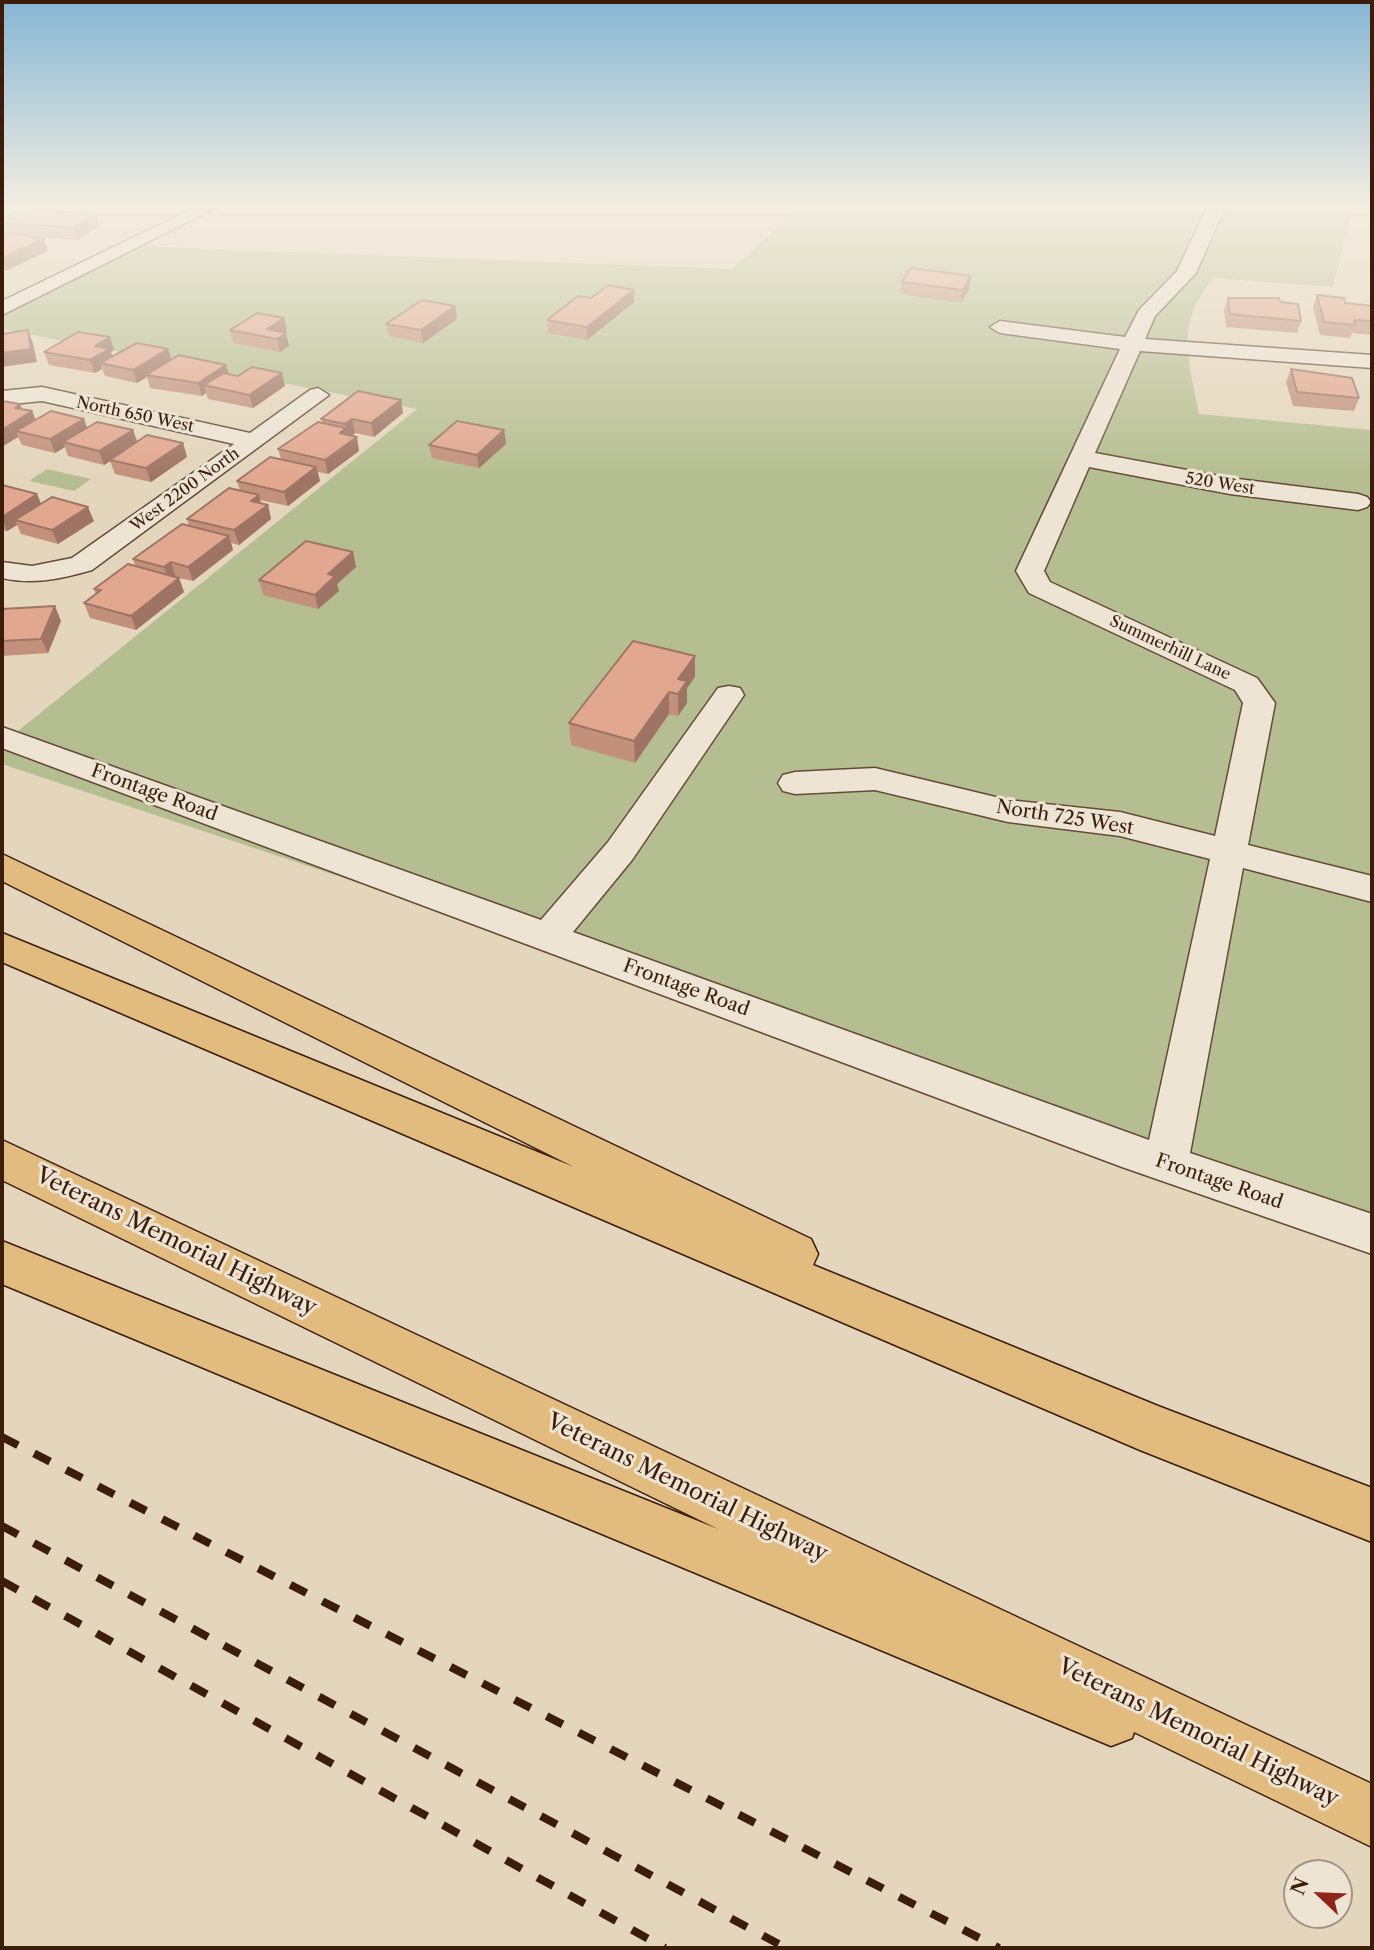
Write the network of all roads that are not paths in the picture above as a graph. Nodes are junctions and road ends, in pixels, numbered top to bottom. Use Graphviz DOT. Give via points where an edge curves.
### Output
graph roads {
  1 [pos="28,296"];
  2 [pos="1164,296"];
  3 [pos="2,309"];
  4 [pos="1000,327"];
  5 [pos="1132,344"];
  6 [pos="1372,362"];
  7 [pos="8,396"];
  8 [pos="318,396"];
  9 [pos="254,441"];
  10 [pos="1083,458"];
  11 [pos="1358,502"];
  12 [pos="2,570"];
  13 [pos="729,695"];
  14 [pos="2,737"];
  15 [pos="795,783"];
  16 [pos="1230,852"];
  17 [pos="2,866"];
  18 [pos="1372,890"];
  19 [pos="550,937"];
  20 [pos="2,947"];
  21 [pos="2,1159"];
  22 [pos="1166,1164"];
  23 [pos="1372,1234"];
  24 [pos="2,1262"];
  25 [pos="1158,1432"];
  26 [pos="1372,1515"];
  27 [pos="1372,1816"];
  28 [pos="1372,1825"];
  1 -- 3 [label="street"];
  2 -- 5 [label="street, Summerhill Lane" via="1146,314"];
  4 -- 5 [label="street"];
  5 -- 6 [label="street"];
  5 -- 10 [label="street, Summerhill Lane"];
  7 -- 9 [label="street, North 650 West" via="42,394"];
  8 -- 9 [label="street, West 2200 North"];
  9 -- 12 [label="street, West 2200 North" via="82,564 47,575"];
  10 -- 11 [label="street, 520 West" via="1217,484"];
  10 -- 16 [label="street, Summerhill Lane" via="1030,571 1039,587 1246,684 1259,703"];
  13 -- 19 [label="street" via="620,851"];
  14 -- 19 [label="street, Frontage Road"];
  15 -- 16 [label="street, North 725 West" via="875,779 1008,811 1120,824"];
  16 -- 18 [label="street, North 725 West"];
  16 -- 22 [label="street, Summerhill Lane"];
  17 -- 25 [label="highway"];
  19 -- 22 [label="street, Frontage Road"];
  20 -- 25 [label="highway"];
  21 -- 27 [label="highway, Veterans Memorial Highway"];
  22 -- 23 [label="street, Frontage Road"];
  24 -- 28 [label="highway"];
  25 -- 26 [label="highway"];
}
